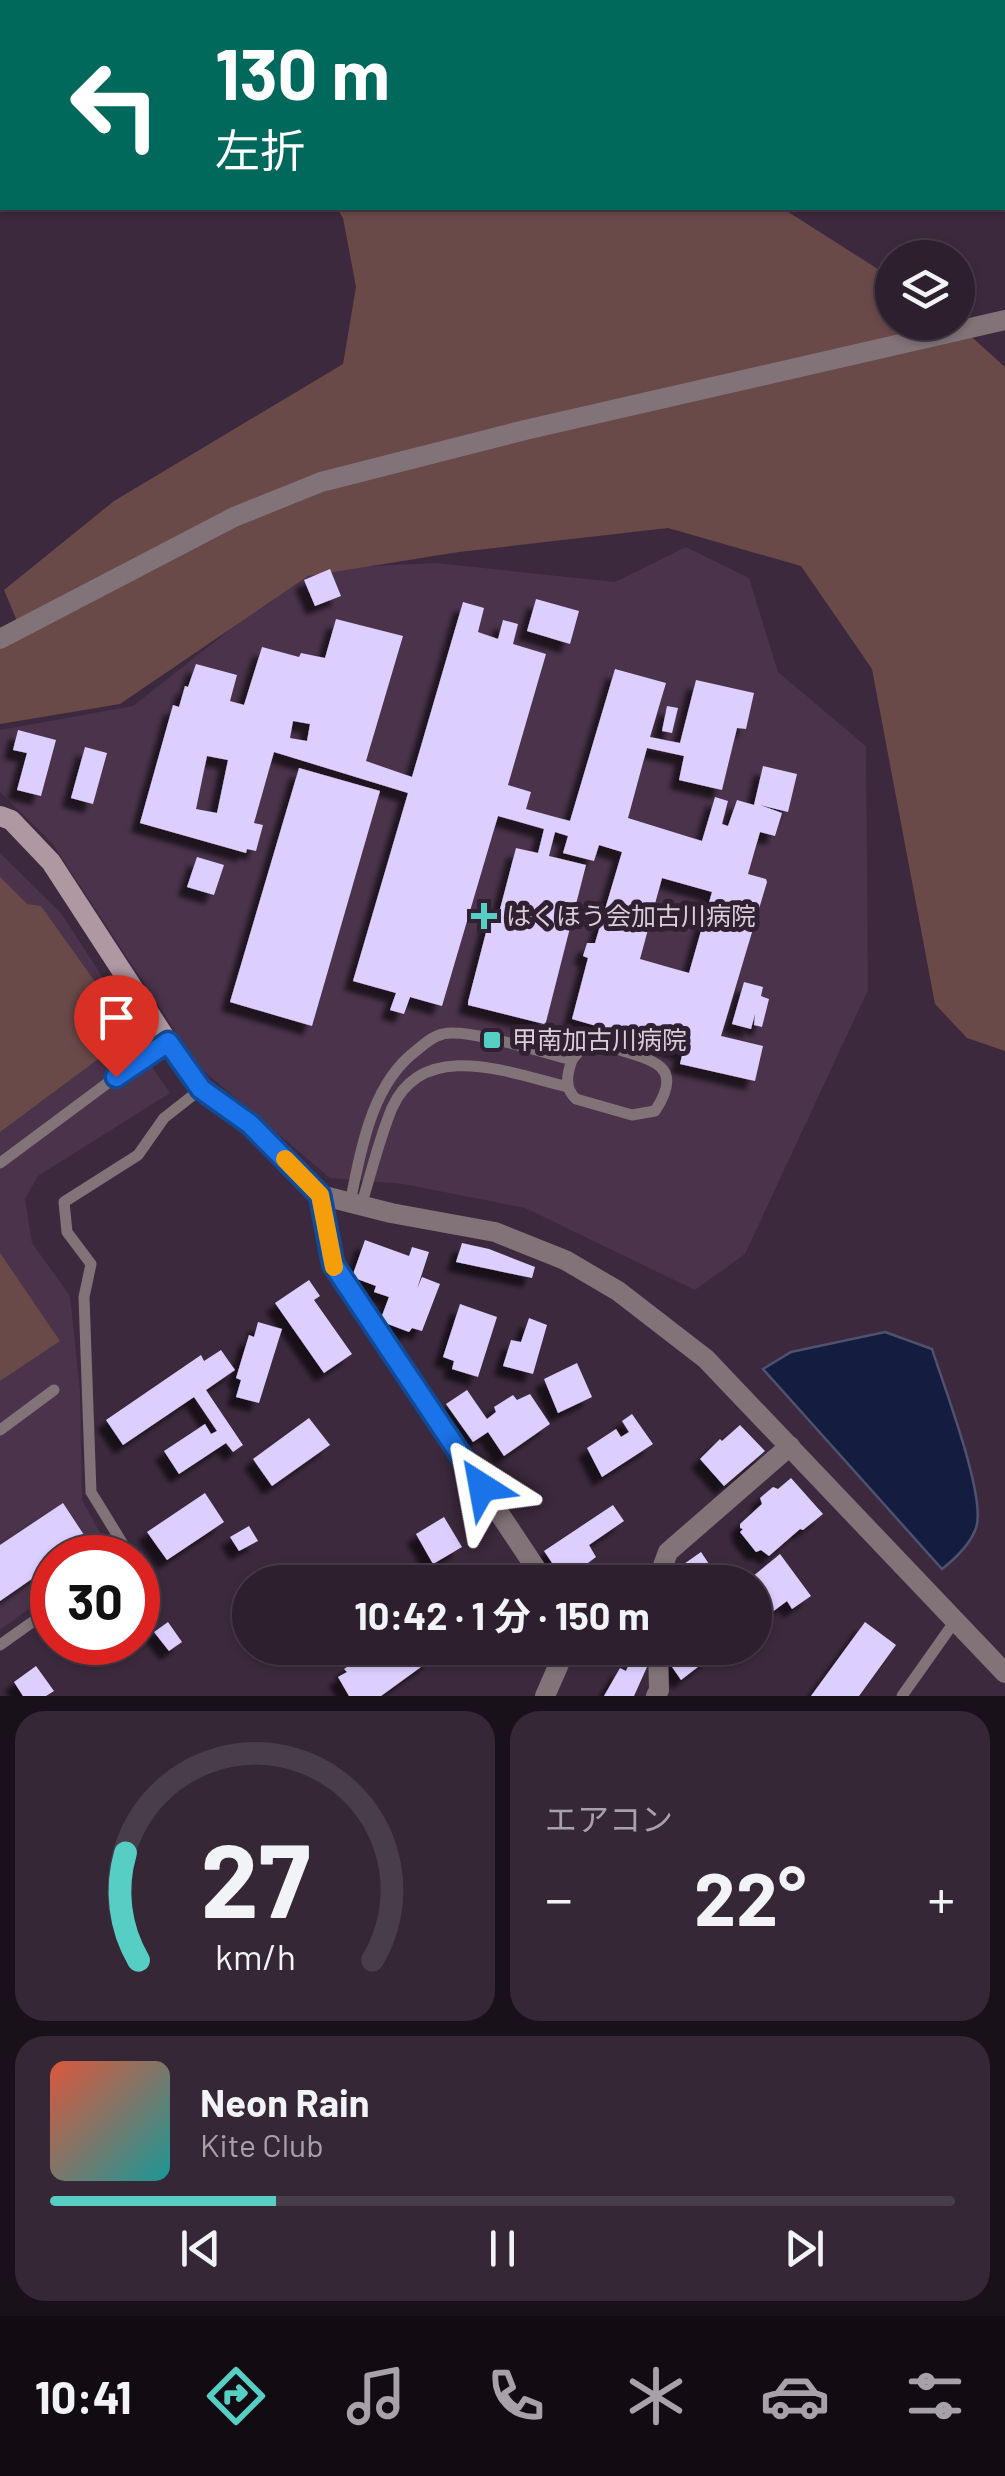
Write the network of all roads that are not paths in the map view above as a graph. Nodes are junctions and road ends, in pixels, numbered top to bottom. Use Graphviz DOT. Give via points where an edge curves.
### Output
graph roads {
  1 [pos="1005,320"];
  2 [pos="0,639"];
  3 [pos="0,816"];
  4 [pos="168,1042"];
  5 [pos="572,1060"];
  6 [pos="568,1087"];
  7 [pos="201,1089"];
  8 [pos="0,1163"];
  9 [pos="320,1195"];
  10 [pos="356,1204"];
  11 [pos="54,1390"];
  12 [pos="0,1430"];
  13 [pos="790,1446"];
  14 [pos="117,1535"];
  15 [pos="535,1565"];
  16 [pos="663,1565"];
  17 [pos="955,1621"];
  18 [pos="30,1623"];
  19 [pos="0,1644"];
  20 [pos="559,1665"];
  21 [pos="658,1665"];
  22 [pos="1005,1672"];
  23 [pos="545,1696"];
  24 [pos="656,1696"];
  25 [pos="902,1696"];
  1 -- 2 [label="street" via="321,482 234,517"];
  3 -- 4 [label="street" via="52,862"];
  4 -- 7 [label="street"];
  4 -- 8 [label="lane"];
  5 -- 6 [label="lane"];
  5 -- 6 [label="lane" via="591,1045 605,1046 653,1060 667,1083 655,1111 632,1116 576,1100"];
  5 -- 10 [label="lane" via="466,1034 429,1041 392,1074 378,1102 359,1158"];
  6 -- 10 [label="lane" via="469,1066 413,1078 392,1108"];
  7 -- 9 [label="street" via="250,1124"];
  7 -- 14 [label="lane" via="164,1118 138,1155 64,1202 67,1232 91,1264 84,1296 91,1492"];
  9 -- 10 [label="street"];
  9 -- 15 [label="street" via="333,1264"];
  10 -- 13 [label="street" via="495,1232 565,1260 618,1291 706,1359"];
  11 -- 12 [label="lane"];
  13 -- 16 [label="street" via="668,1552"];
  13 -- 17 [label="street"];
  17 -- 22 [label="street"];
  17 -- 25 [label="lane"];
  18 -- 19 [label="lane"];
  20 -- 23 [label="street"];
  21 -- 24 [label="street"];
}
